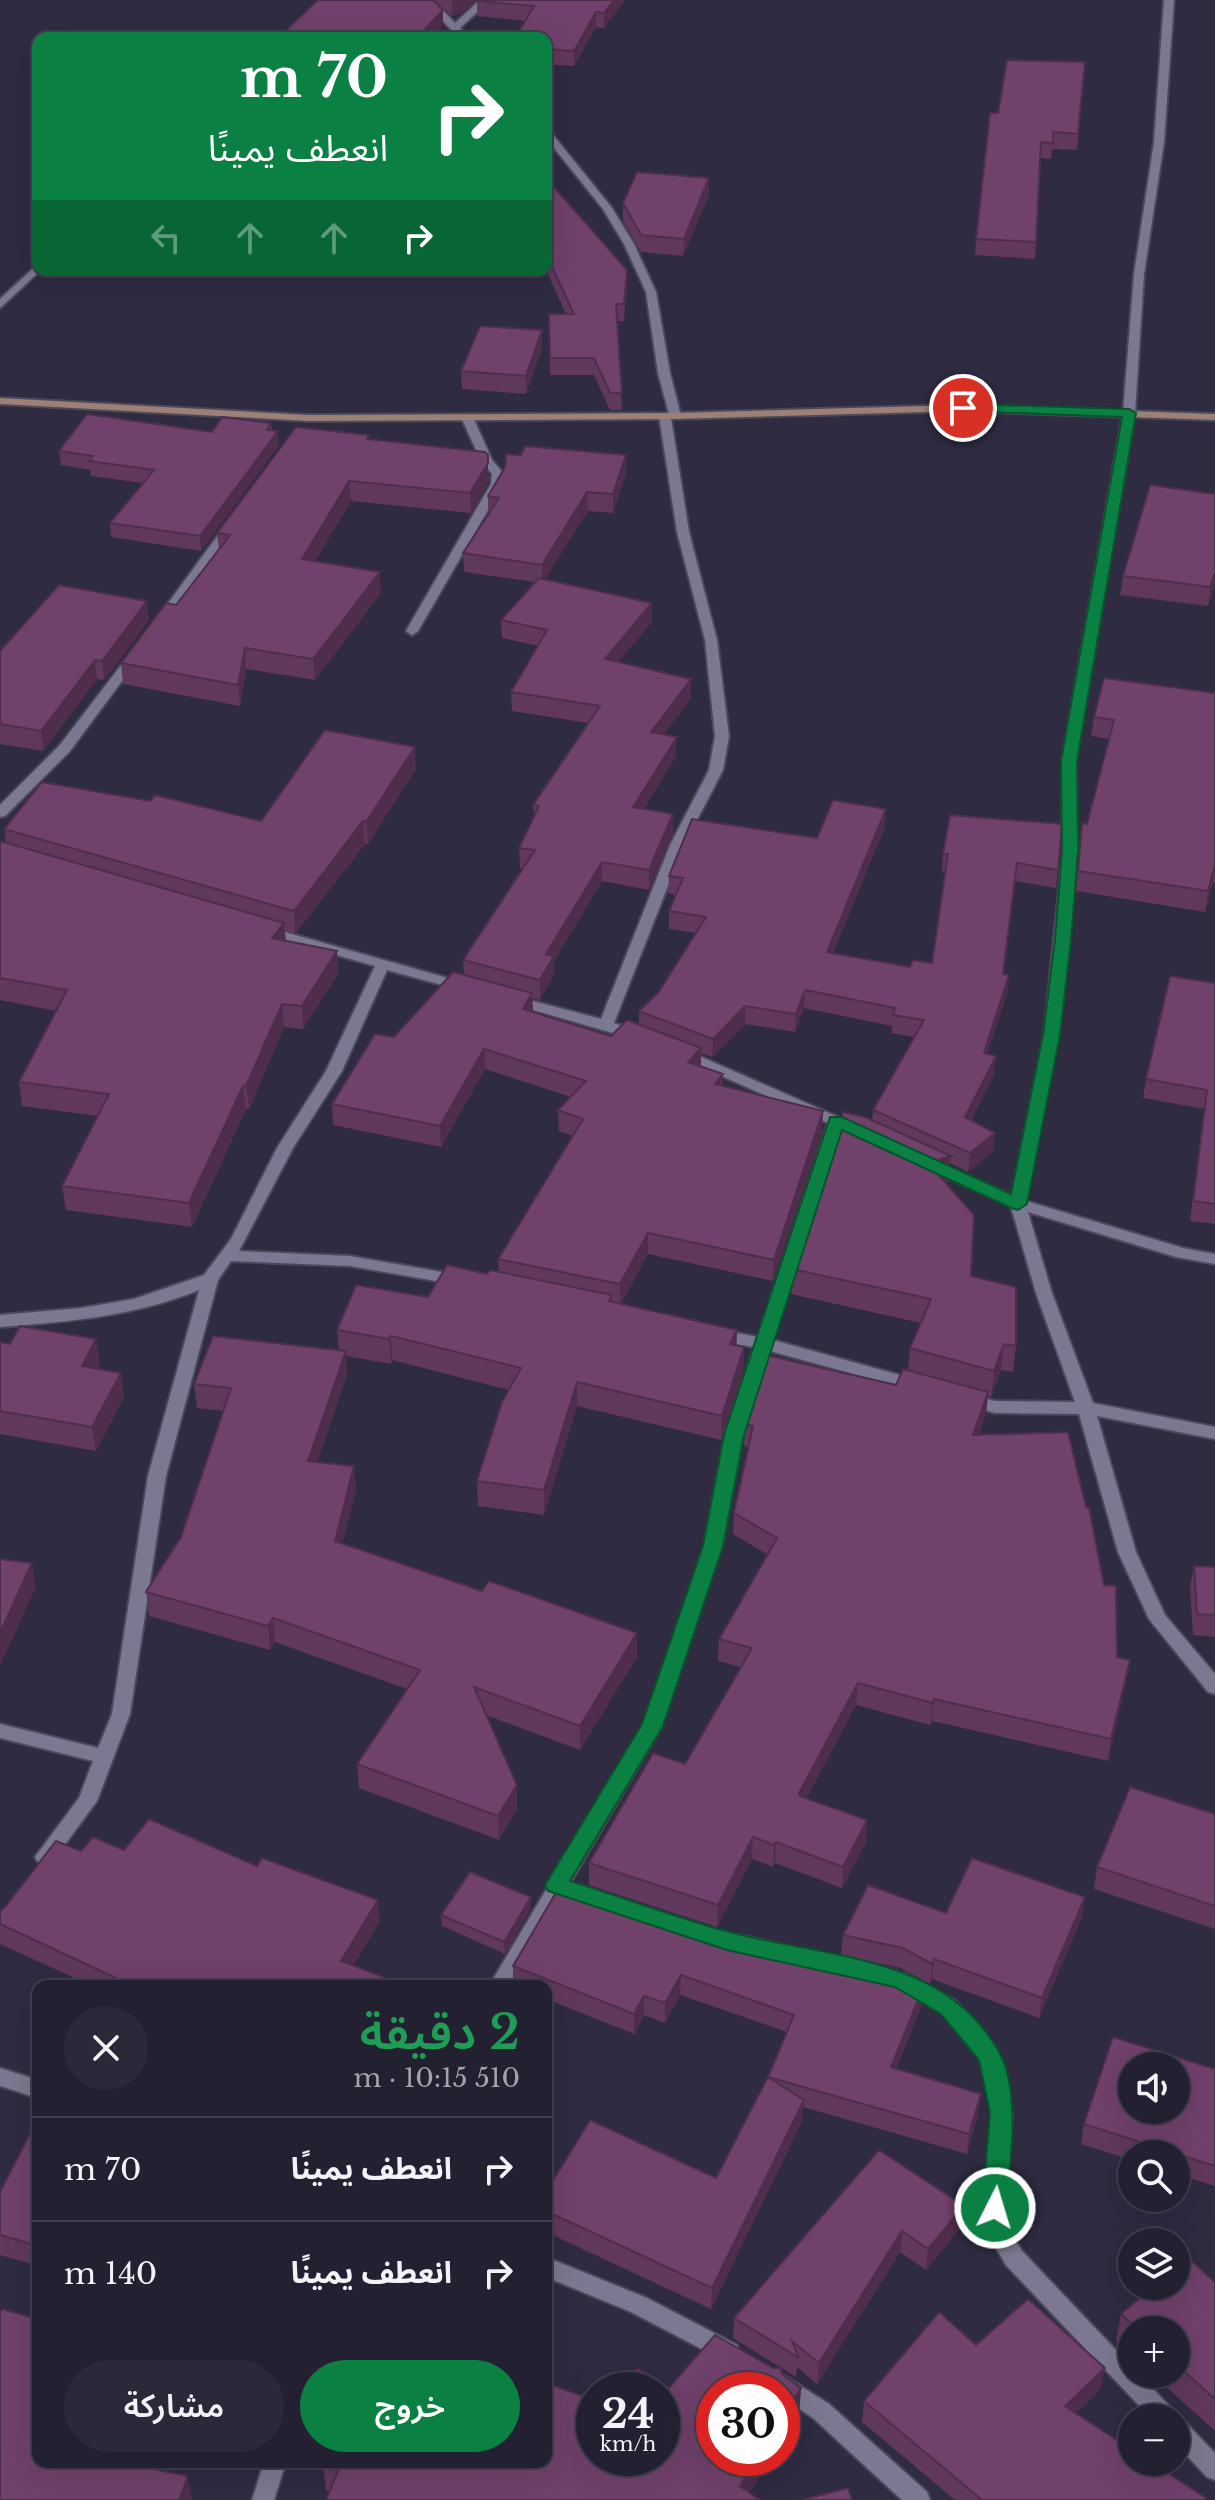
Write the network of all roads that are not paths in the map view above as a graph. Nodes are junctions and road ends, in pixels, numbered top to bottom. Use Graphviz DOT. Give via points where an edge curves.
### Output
graph roads {
  1 [pos="428,0"];
  2 [pos="485,0"];
  3 [pos="1169,0"];
  4 [pos="454,28"];
  5 [pos="458,32"];
  6 [pos="552,139"];
  7 [pos="32,273"];
  8 [pos="0,305"];
  9 [pos="0,401"];
  10 [pos="1129,413"];
  11 [pos="670,416"];
  12 [pos="467,417"];
  13 [pos="1215,417"];
  14 [pos="309,418"];
  15 [pos="300,430"];
  16 [pos="238,515"];
  17 [pos="412,631"];
  18 [pos="149,637"];
  19 [pos="140,650"];
  20 [pos="0,813"];
  21 [pos="258,928"];
  22 [pos="382,966"];
  23 [pos="606,1025"];
  24 [pos="836,1121"];
  25 [pos="873,1138"];
  26 [pos="911,1155"];
  27 [pos="1018,1204"];
  28 [pos="229,1256"];
  29 [pos="1215,1259"];
  30 [pos="210,1279"];
  31 [pos="481,1285"];
  32 [pos="0,1321"];
  33 [pos="701,1333"];
  34 [pos="762,1343"];
  35 [pos="1086,1408"];
  36 [pos="1215,1433"];
  37 [pos="1215,1687"];
  38 [pos="0,1731"];
  39 [pos="105,1757"];
  40 [pos="38,1867"];
  41 [pos="556,1885"];
  42 [pos="585,1894"];
  43 [pos="699,1931"];
  44 [pos="857,1969"];
  45 [pos="886,1976"];
  46 [pos="502,1980"];
  47 [pos="0,2077"];
  48 [pos="32,2087"];
  49 [pos="552,2269"];
  50 [pos="1153,2404"];
  51 [pos="1190,2443"];
  52 [pos="273,2468"];
  53 [pos="1215,2469"];
  54 [pos="263,2500"];
  55 [pos="919,2500"];
  1 -- 4 [label="street"];
  2 -- 4 [label="street"];
  3 -- 10 [label="street"];
  4 -- 5 [label="street"];
  6 -- 11 [label="street" via="607,208 651,292"];
  7 -- 8 [label="street"];
  9 -- 14 [label="main road"];
  10 -- 11 [label="main road" via="963,408"];
  10 -- 13 [label="main road"];
  10 -- 27 [label="street" via="1069,761 1070,851 1063,940 1051,1035"];
  11 -- 12 [label="main road"];
  11 -- 23 [label="street" via="683,532 711,640 722,736 716,770 677,845"];
  12 -- 14 [label="main road"];
  12 -- 17 [label="street" via="498,474 497,484"];
  14 -- 15 [label="street"];
  16 -- 18 [label="street"];
  19 -- 20 [label="street" via="65,748"];
  21 -- 22 [label="street"];
  22 -- 23 [label="street"];
  22 -- 28 [label="street" via="334,1071 285,1148"];
  23 -- 24 [label="street" via="728,1071"];
  24 -- 25 [label="street"];
  24 -- 34 [label="street"];
  26 -- 27 [label="street"];
  27 -- 29 [label="street"];
  27 -- 35 [label="street"];
  28 -- 30 [label="street"];
  28 -- 31 [label="street" via="350,1261"];
  30 -- 32 [label="street" via="172,1297 73,1316"];
  30 -- 39 [label="street" via="157,1476 121,1714"];
  33 -- 34 [label="street"];
  34 -- 35 [label="street" via="995,1407"];
  34 -- 41 [label="street" via="734,1435 713,1546 653,1726"];
  35 -- 36 [label="street"];
  35 -- 37 [label="street" via="1127,1552 1158,1619"];
  38 -- 39 [label="street"];
  39 -- 40 [label="street" via="87,1801"];
  41 -- 42 [label="street"];
  41 -- 46 [label="street"];
  43 -- 44 [label="street"];
  45 -- 50 [label="street" via="949,2007 990,2057 1002,2113 994,2226 1014,2258"];
  47 -- 48 [label="street"];
  49 -- 55 [label="street" via="639,2305 752,2364 821,2411"];
  51 -- 53 [label="street"];
  52 -- 54 [label="street"];
}
